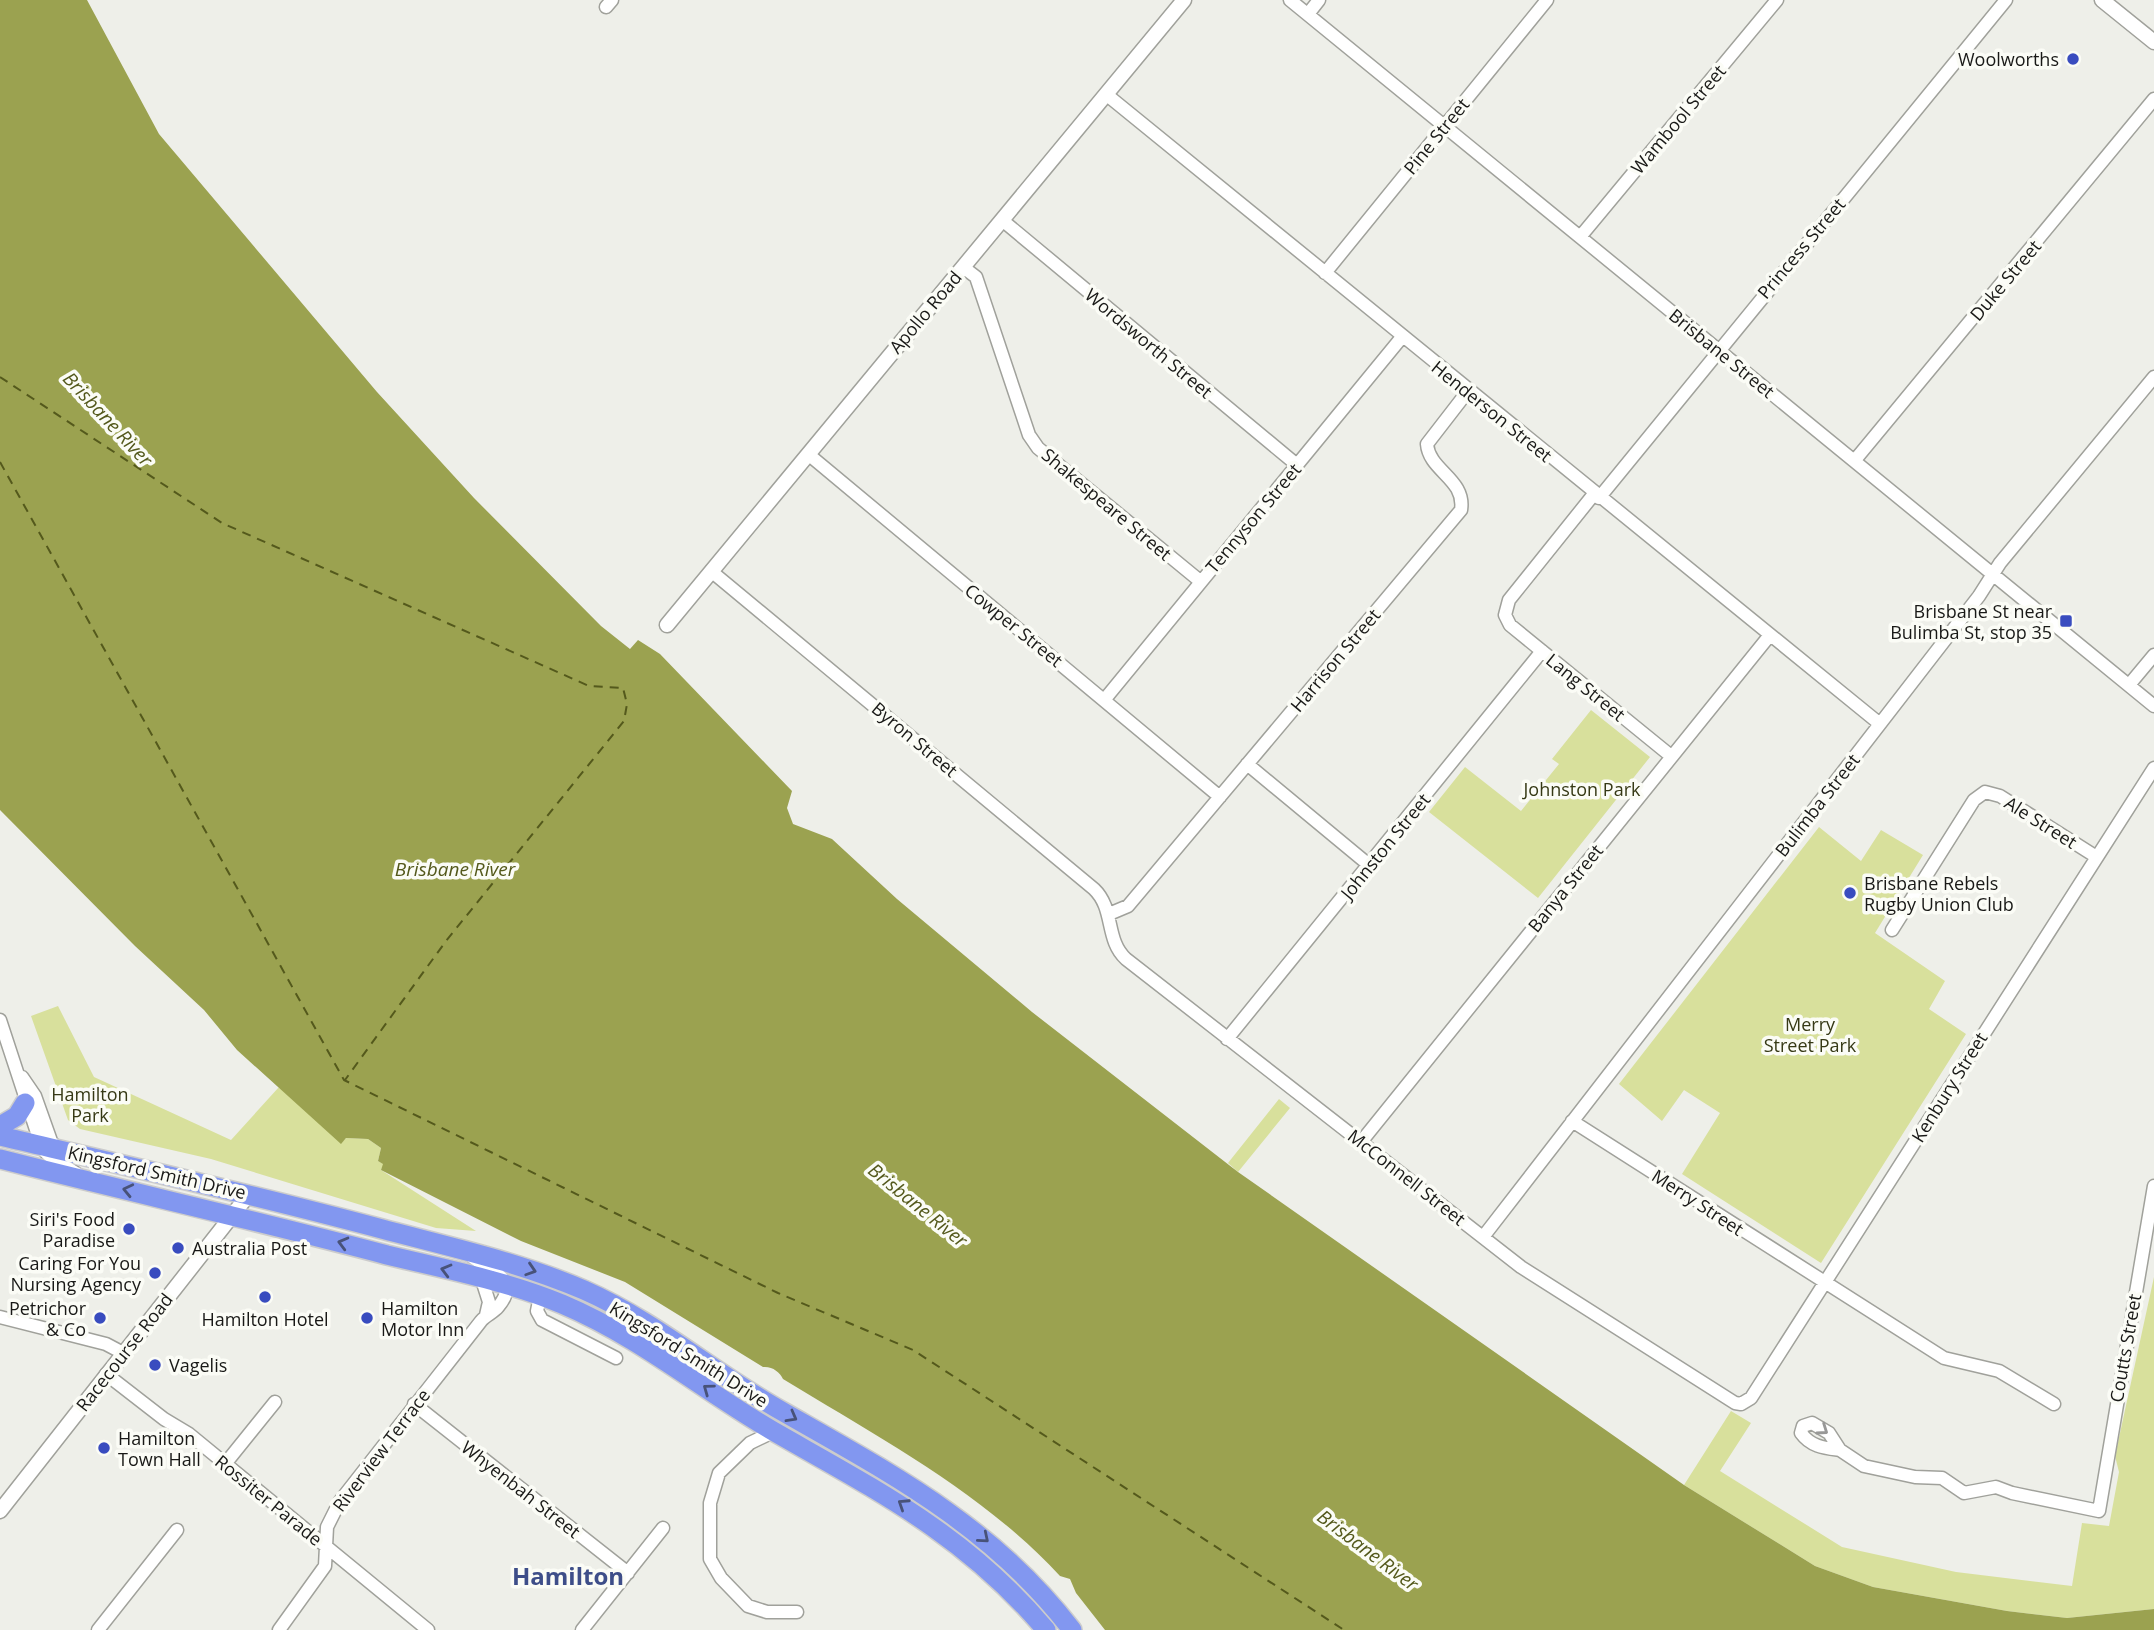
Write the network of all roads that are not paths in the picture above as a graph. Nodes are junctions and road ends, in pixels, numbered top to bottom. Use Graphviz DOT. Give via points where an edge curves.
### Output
graph roads {
  1 [pos="1184,0"];
  2 [pos="1290,0"];
  3 [pos="1319,0"];
  4 [pos="1547,0"];
  5 [pos="1777,0"];
  6 [pos="2006,0"];
  7 [pos="2102,0"];
  8 [pos="1308,14"];
  9 [pos="2154,42"];
  10 [pos="1107,94"];
  11 [pos="2154,99"];
  12 [pos="1444,127"];
  13 [pos="1002,220"];
  14 [pos="1580,237"];
  15 [pos="963,267"];
  16 [pos="1325,273"];
  17 [pos="1402,337"];
  18 [pos="1717,350"];
  19 [pos="2154,377"];
  20 [pos="1468,391"];
  21 [pos="808,454"];
  22 [pos="1855,460"];
  23 [pos="1297,465"];
  24 [pos="1597,496"];
  25 [pos="711,571"];
  26 [pos="1994,574"];
  27 [pos="1200,581"];
  28 [pos="1506,615"];
  29 [pos="667,625"];
  30 [pos="1770,635"];
  31 [pos="1542,651"];
  32 [pos="2154,655"];
  33 [pos="2129,685"];
  34 [pos="1105,699"];
  35 [pos="2154,706"];
  36 [pos="1880,724"];
  37 [pos="1671,756"];
  38 [pos="1247,764"];
  39 [pos="2154,768"];
  40 [pos="1220,797"];
  41 [pos="2095,856"];
  42 [pos="1369,865"];
  43 [pos="1109,914"];
  44 [pos="1892,930"];
  45 [pos="0,1020"];
  46 [pos="1227,1040"];
  47 [pos="20,1073"];
  48 [pos="25,1103"];
  49 [pos="1572,1121"];
  50 [pos="0,1126"];
  51 [pos="0,1136"];
  52 [pos="1361,1142"];
  53 [pos="49,1147"];
  54 [pos="0,1159"];
  55 [pos="85,1180"];
  56 [pos="2154,1186"];
  57 [pos="249,1194"];
  58 [pos="233,1214"];
  59 [pos="1483,1237"];
  60 [pos="466,1251"];
  61 [pos="482,1280"];
  62 [pos="1825,1284"];
  63 [pos="506,1286"];
  64 [pos="540,1296"];
  65 [pos="486,1315"];
  66 [pos="0,1317"];
  67 [pos="123,1353"];
  68 [pos="616,1358"];
  69 [pos="106,1374"];
  70 [pos="275,1402"];
  71 [pos="414,1404"];
  72 [pos="1741,1404"];
  73 [pos="2054,1404"];
  74 [pos="753,1419"];
  75 [pos="775,1432"];
  76 [pos="750,1443"];
  77 [pos="1840,1450"];
  78 [pos="225,1464"];
  79 [pos="0,1511"];
  80 [pos="663,1528"];
  81 [pos="177,1530"];
  82 [pos="327,1547"];
  83 [pos="628,1573"];
  84 [pos="797,1612"];
  85 [pos="98,1630"];
  86 [pos="279,1630"];
  87 [pos="429,1630"];
  88 [pos="583,1630"];
  89 [pos="1046,1630"];
  90 [pos="1072,1630"];
  1 -- 10 [label="street, Apollo Road"];
  2 -- 8 [label="street, Brisbane Street"];
  3 -- 8 [label="street"];
  4 -- 12 [label="street, Pine Street"];
  5 -- 14 [label="street, Wambool Street"];
  6 -- 18 [label="street, Princess Street"];
  7 -- 9 [label="street"];
  8 -- 12 [label="street, Brisbane Street"];
  10 -- 13 [label="street, Apollo Road"];
  10 -- 16 [label="street, Henderson Street"];
  11 -- 22 [label="street, Duke Street"];
  12 -- 14 [label="street, Brisbane Street"];
  12 -- 16 [label="street, Pine Street"];
  13 -- 15 [label="street, Apollo Road"];
  13 -- 23 [label="street, Wordsworth Street"];
  14 -- 18 [label="street, Brisbane Street"];
  15 -- 21 [label="street, Apollo Road"];
  15 -- 27 [label="street, Shakespeare Street" via="976,277 1029,435 1038,448"];
  16 -- 17 [label="street, Henderson Street"];
  17 -- 20 [label="street, Henderson Street"];
  17 -- 23 [label="street, Tennyson Street"];
  18 -- 22 [label="street, Brisbane Street"];
  18 -- 24 [label="street, Princess Street"];
  19 -- 26 [label="street, Bulimba Street"];
  20 -- 24 [label="street, Henderson Street"];
  20 -- 38 [label="street, Harrison Street" via="1427,444 1430,457 1460,491 1461,510"];
  21 -- 25 [label="street, Apollo Road"];
  21 -- 34 [label="street, Cowper Street"];
  22 -- 26 [label="street, Brisbane Street"];
  23 -- 27 [label="street, Tennyson Street"];
  24 -- 28 [label="street, Princess Street" via="1509,600"];
  24 -- 30 [label="street, Henderson Street"];
  25 -- 29 [label="street, Apollo Road"];
  25 -- 43 [label="street, Byron Street" via="1094,889 1106,901"];
  26 -- 33 [label="street, Brisbane Street"];
  26 -- 36 [label="street, Bulimba Street"];
  27 -- 34 [label="street, Tennyson Street"];
  28 -- 31 [label="street, Lang Street" via="1510,625"];
  30 -- 36 [label="street, Henderson Street"];
  30 -- 37 [label="street, Banya Street"];
  31 -- 37 [label="street, Lang Street"];
  31 -- 42 [label="street, Johnston Street"];
  32 -- 33 [label="street"];
  33 -- 35 [label="street, Brisbane Street"];
  34 -- 40 [label="street, Cowper Street"];
  36 -- 49 [label="street, Bulimba Street"];
  37 -- 52 [label="street, Banya Street"];
  38 -- 40 [label="street, Harrison Street"];
  38 -- 42 [label="street"];
  39 -- 41 [label="street, Kenbury Street"];
  40 -- 43 [label="street, Harrison Street" via="1128,906"];
  41 -- 44 [label="street, Ale Street" via="2000,796 1985,792 1974,800"];
  41 -- 62 [label="street, Kenbury Street"];
  42 -- 46 [label="street, Johnston Street"];
  43 -- 46 [label="street, McConnell Street" via="1119,953"];
  45 -- 47 [label="street"];
  46 -- 52 [label="street, McConnell Street"];
  47 -- 48 [label="street"];
  47 -- 53 [label="street" via="35,1096 51,1141"];
  48 -- 50 [label="highway" via="17,1116"];
  48 -- 53 [label="street"];
  49 -- 59 [label="street, Bulimba Street"];
  49 -- 62 [label="street, Merry Street"];
  51 -- 53 [label="highway, Kingsford Smith Drive"];
  52 -- 59 [label="street, McConnell Street"];
  53 -- 55 [label="street" via="52,1159"];
  53 -- 57 [label="highway, Kingsford Smith Drive"];
  54 -- 55 [label="highway, Kingsford Smith Drive"];
  58 -- 55 [label="highway, Kingsford Smith Drive, one-way"];
  56 -- 77 [label="street, Coutts Street" via="2099,1511 1996,1487 1964,1493 1942,1478 1870,1468"];
  57 -- 58 [label="street, Racecourse Road"];
  57 -- 60 [label="highway, Kingsford Smith Drive"];
  61 -- 58 [label="highway, Kingsford Smith Drive, one-way"];
  58 -- 67 [label="street, Racecourse Road"];
  59 -- 72 [label="street, McConnell Street" via="1546,1284"];
  60 -- 63 [label="street" via="482,1266 498,1272"];
  60 -- 90 [label="highway, Kingsford Smith Drive, one-way" via="539,1272 610,1303 676,1341 763,1401 911,1485 1001,1553"];
  61 -- 63 [label="highway, Kingsford Smith Drive"];
  61 -- 65 [label="street" via="489,1302"];
  62 -- 72 [label="street, Kenbury Street" via="1751,1398"];
  62 -- 73 [label="street, Merry Street" via="1944,1358 1999,1371"];
  63 -- 64 [label="highway, Kingsford Smith Drive"];
  63 -- 65 [label="street, Riverview Terrace" via="499,1305"];
  64 -- 68 [label="street" via="537,1311 542,1320"];
  74 -- 64 [label="highway, Kingsford Smith Drive, one-way" via="634,1339"];
  65 -- 71 [label="street, Riverview Terrace"];
  66 -- 67 [label="street" via="107,1344"];
  67 -- 69 [label="street, Racecourse Road"];
  69 -- 78 [label="street, Rossiter Parade"];
  69 -- 79 [label="street, Racecourse Road"];
  70 -- 78 [label="street"];
  71 -- 82 [label="street, Riverview Terrace" via="334,1511 327,1527"];
  71 -- 83 [label="street, Whyenbah Street"];
  74 -- 75 [label="highway, Kingsford Smith Drive"];
  74 -- 76 [label="street"];
  75 -- 76 [label="street"];
  89 -- 75 [label="highway, Kingsford Smith Drive, one-way" via="989,1570 928,1521"];
  76 -- 84 [label="street" via="723,1467 713,1485 711,1562 748,1606 767,1612"];
  78 -- 82 [label="street, Rossiter Parade"];
  80 -- 83 [label="street"];
  81 -- 85 [label="street"];
  82 -- 86 [label="street, Riverview Terrace" via="323,1571"];
  82 -- 87 [label="street, Rossiter Parade"];
  83 -- 88 [label="street"];
}
